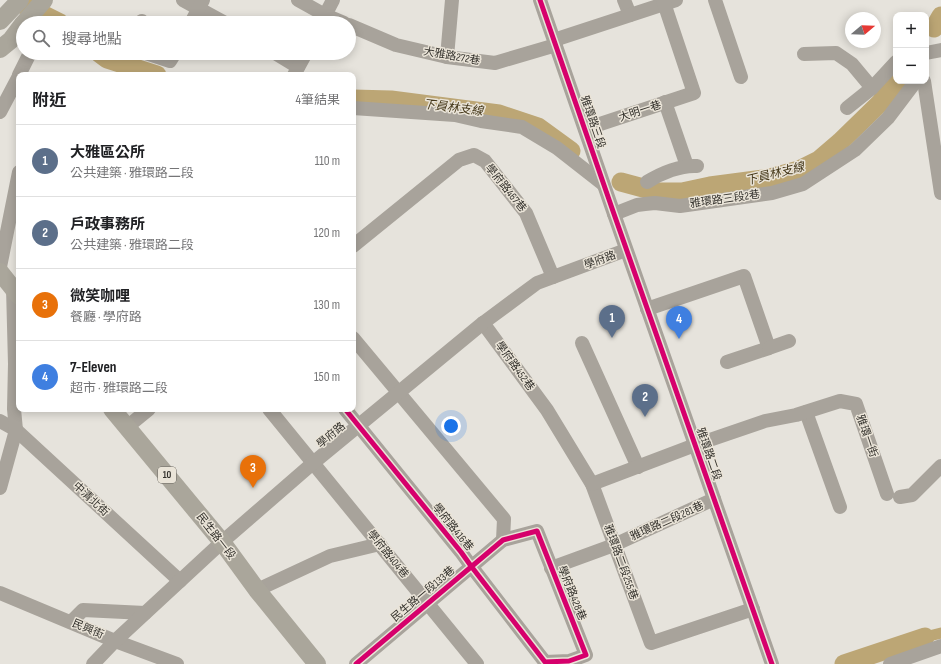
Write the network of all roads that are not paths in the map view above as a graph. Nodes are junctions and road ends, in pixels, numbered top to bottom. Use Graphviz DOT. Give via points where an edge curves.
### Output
graph roads {
  1 [pos="44,0"];
  2 [pos="183,0"];
  3 [pos="298,0"];
  4 [pos="333,0"];
  5 [pos="452,0"];
  6 [pos="540,0"];
  7 [pos="624,0"];
  8 [pos="715,0"];
  9 [pos="667,1"];
  10 [pos="201,4"];
  11 [pos="11,9"];
  12 [pos="630,15"];
  13 [pos="19,16"];
  14 [pos="30,16"];
  15 [pos="195,16"];
  16 [pos="216,16"];
  17 [pos="319,16"];
  18 [pos="325,16"];
  19 [pos="356,28"];
  20 [pos="16,34"];
  21 [pos="555,43"];
  22 [pos="0,49"];
  23 [pos="941,50"];
  24 [pos="929,52"];
  25 [pos="804,54"];
  26 [pos="447,57"];
  27 [pos="27,60"];
  28 [pos="283,60"];
  29 [pos="302,60"];
  30 [pos="893,65"];
  31 [pos="296,71"];
  32 [pos="22,72"];
  33 [pos="741,77"];
  34 [pos="914,84"];
  35 [pos="925,84"];
  36 [pos="16,86"];
  37 [pos="872,88"];
  38 [pos="665,102"];
  39 [pos="356,108"];
  40 [pos="847,108"];
  41 [pos="0,112"];
  42 [pos="585,129"];
  43 [pos="940,176"];
  44 [pos="647,182"];
  45 [pos="603,184"];
  46 [pos="16,187"];
  47 [pos="941,193"];
  48 [pos="614,214"];
  49 [pos="356,244"];
  50 [pos="626,250"];
  51 [pos="0,267"];
  52 [pos="0,272"];
  53 [pos="553,277"];
  54 [pos="16,292"];
  55 [pos="647,309"];
  56 [pos="483,323"];
  57 [pos="789,341"];
  58 [pos="356,342"];
  59 [pos="582,343"];
  60 [pos="768,348"];
  61 [pos="727,362"];
  62 [pos="16,376"];
  63 [pos="398,393"];
  64 [pos="115,412"];
  65 [pos="146,412"];
  66 [pos="271,412"];
  67 [pos="347,412"];
  68 [pos="806,412"];
  69 [pos="0,421"];
  70 [pos="358,426"];
  71 [pos="128,428"];
  72 [pos="16,430"];
  73 [pos="695,445"];
  74 [pos="313,463"];
  75 [pos="941,466"];
  76 [pos="638,467"];
  77 [pos="592,484"];
  78 [pos="0,488"];
  79 [pos="714,499"];
  80 [pos="840,506"];
  81 [pos="503,540"];
  82 [pos="222,542"];
  83 [pos="380,544"];
  84 [pos="614,545"];
  85 [pos="471,566"];
  86 [pos="552,568"];
  87 [pos="180,581"];
  88 [pos="257,590"];
  89 [pos="0,593"];
  90 [pos="428,603"];
  91 [pos="753,609"];
  92 [pos="145,614"];
  93 [pos="71,622"];
  94 [pos="115,641"];
  95 [pos="941,646"];
  96 [pos="544,662"];
  97 [pos="93,664"];
  98 [pos="177,664"];
  99 [pos="317,664"];
  100 [pos="356,664"];
  101 [pos="477,664"];
  102 [pos="772,664"];
  103 [pos="890,664"];
  1 -- 14 [label="main road"];
  2 -- 10 [label="street"];
  3 -- 17 [label="street"];
  4 -- 18 [label="street"];
  5 -- 26 [label="street"];
  6 -- 21 [label="street, 雅環路三段"];
  7 -- 12 [label="street"];
  8 -- 33 [label="street"];
  9 -- 12 [label="street, 大雅路272巷"];
  9 -- 38 [label="street, 大明一巷" via="694,93"];
  10 -- 15 [label="street"];
  10 -- 16 [label="street"];
  11 -- 13 [label="street"];
  12 -- 21 [label="street, 大雅路272巷"];
  19 -- 26 [label="street, 大雅路272巷" via="396,45"];
  20 -- 22 [label="main road"];
  21 -- 26 [label="street, 大雅路272巷" via="495,63"];
  21 -- 42 [label="street, 雅環路三段"];
  23 -- 24 [label="street"];
  25 -- 37 [label="street" via="836,53 852,64"];
  27 -- 32 [label="street"];
  28 -- 31 [label="street"];
  29 -- 31 [label="street"];
  30 -- 37 [label="street"];
  34 -- 48 [label="street, 雅環路三段2巷" via="888,118 855,150 803,184 772,193 680,206 655,203 637,205"];
  35 -- 43 [label="street"];
  36 -- 41 [label="street"];
  37 -- 40 [label="street"];
  38 -- 42 [label="street, 大明一巷"];
  38 -- 44 [label="street" via="692,166 655,176"];
  39 -- 45 [label="street" via="455,115 522,127 557,148"];
  42 -- 45 [label="street, 雅環路三段"];
  43 -- 47 [label="street"];
  45 -- 48 [label="street, 雅環路三段"];
  46 -- 51 [label="street"];
  48 -- 50 [label="street, 雅環路三段"];
  49 -- 53 [label="street, 學府路467巷" via="459,160 474,155 485,161 526,213"];
  50 -- 53 [label="street, 學府路"];
  50 -- 55 [label="street, 雅環路二段"];
  52 -- 54 [label="main road"];
  53 -- 56 [label="street, 學府路" via="537,284"];
  55 -- 60 [label="street" via="744,276"];
  55 -- 73 [label="street, 雅環路二段"];
  56 -- 63 [label="street, 學府路"];
  56 -- 77 [label="street, 學府路452巷" via="547,410"];
  57 -- 60 [label="street"];
  58 -- 63 [label="street"];
  59 -- 76 [label="street"];
  60 -- 61 [label="street"];
  62 -- 72 [label="street"];
  63 -- 70 [label="street, 學府路"];
  63 -- 81 [label="street" via="504,519"];
  64 -- 71 [label="main road, 民生路一段 / 10"];
  65 -- 71 [label="street"];
  66 -- 74 [label="street, 學府路404巷"];
  67 -- 70 [label="street, 學府路416巷"];
  68 -- 73 [label="street, 雅環一街" via="765,421"];
  68 -- 75 [label="street, 雅環一街" via="840,401 856,404 894,496 912,495"];
  68 -- 80 [label="street"];
  69 -- 72 [label="street, 中清北街"];
  70 -- 74 [label="street, 學府路"];
  70 -- 85 [label="street, 學府路416巷"];
  71 -- 82 [label="main road, 民生路一段 / 10"];
  72 -- 78 [label="street"];
  72 -- 87 [label="street, 中清北街"];
  73 -- 76 [label="street"];
  73 -- 79 [label="street, 雅環路二段"];
  74 -- 82 [label="street, 學府路"];
  74 -- 83 [label="street, 學府路404巷"];
  76 -- 77 [label="street"];
  77 -- 84 [label="street, 雅環路二段255巷"];
  79 -- 84 [label="street, 雅環路二段281巷"];
  79 -- 91 [label="street, 雅環路二段"];
  81 -- 85 [label="street, 民生路一段133巷"];
  81 -- 86 [label="street, 學府路428巷" via="537,531"];
  82 -- 87 [label="street, 學府路"];
  82 -- 88 [label="main road, 民生路一段 / 10"];
  83 -- 88 [label="street" via="330,556"];
  83 -- 90 [label="street, 學府路404巷"];
  84 -- 86 [label="street, 雅環路二段281巷"];
  84 -- 91 [label="street, 雅環路二段255巷" via="651,643"];
  85 -- 90 [label="street, 民生路一段133巷"];
  85 -- 96 [label="street, 學府路416巷"];
  86 -- 96 [label="street, 學府路428巷" via="586,655 569,661"];
  87 -- 92 [label="street, 學府路"];
  88 -- 99 [label="main road, 民生路一段 / 10"];
  89 -- 93 [label="street, 民興街"];
  90 -- 100 [label="street, 民生路一段133巷"];
  90 -- 101 [label="street, 學府路404巷"];
  91 -- 102 [label="street, 雅環路二段"];
  92 -- 93 [label="street" via="83,610"];
  92 -- 94 [label="street, 學府路"];
  93 -- 94 [label="street, 民興街"];
  94 -- 97 [label="street, 學府路"];
  94 -- 98 [label="street, 民興街"];
  95 -- 103 [label="street"];
}
